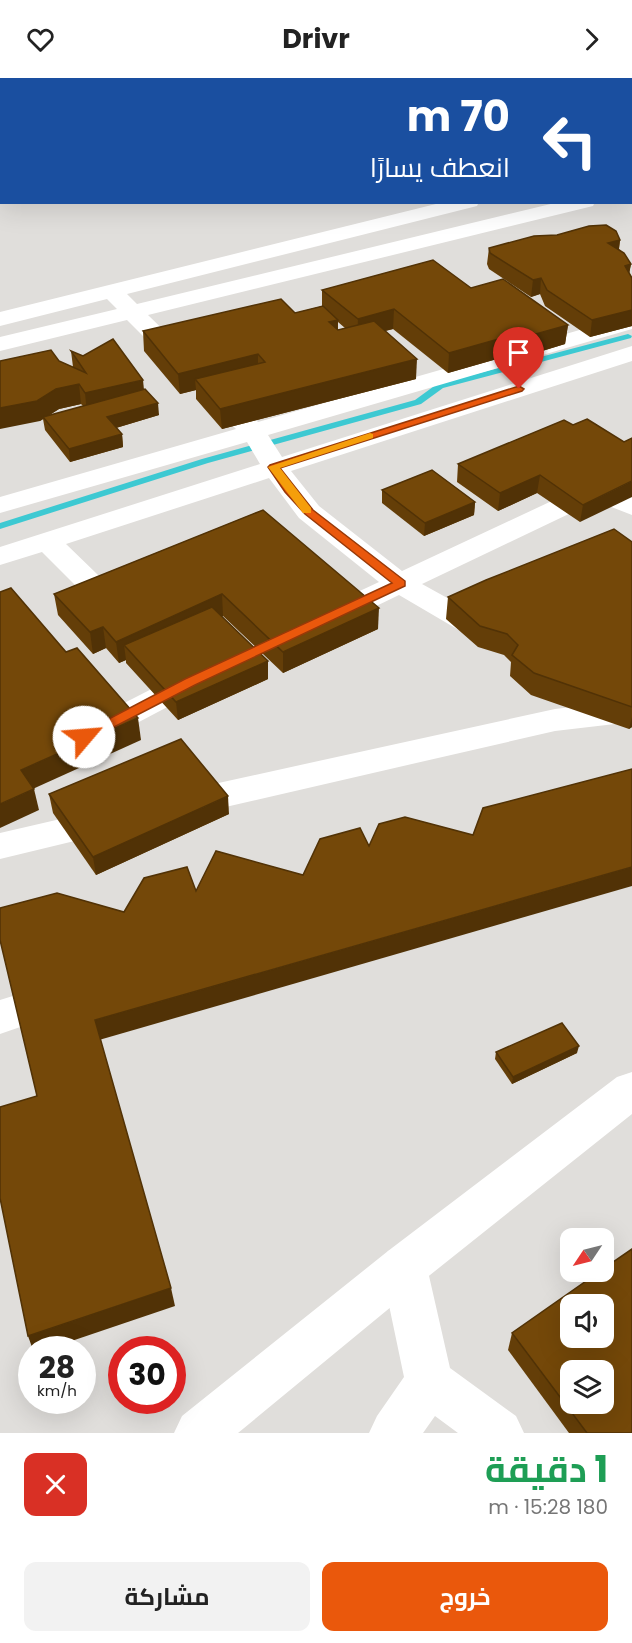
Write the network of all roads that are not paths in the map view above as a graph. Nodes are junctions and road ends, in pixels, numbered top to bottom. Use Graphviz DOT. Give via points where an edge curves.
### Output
graph roads {
  1 [pos="462,204"];
  2 [pos="578,204"];
  3 [pos="112,292"];
  4 [pos="132,314"];
  5 [pos="0,319"];
  6 [pos="632,322"];
  7 [pos="0,344"];
  8 [pos="632,353"];
  9 [pos="253,431"];
  10 [pos="273,467"];
  11 [pos="632,474"];
  12 [pos="595,491"];
  13 [pos="0,505"];
  14 [pos="632,507"];
  15 [pos="46,540"];
  16 [pos="0,556"];
  17 [pos="400,584"];
  18 [pos="306,628"];
  19 [pos="139,632"];
  20 [pos="513,647"];
  21 [pos="222,668"];
  22 [pos="584,688"];
  23 [pos="629,711"];
  24 [pos="63,748"];
  25 [pos="0,846"];
  26 [pos="90,987"];
  27 [pos="0,1017"];
  28 [pos="632,1090"];
  29 [pos="404,1267"];
  30 [pos="429,1382"];
  31 [pos="199,1433"];
  32 [pos="394,1433"];
  33 [pos="499,1433"];
  1 -- 3 [label="street"];
  2 -- 4 [label="street"];
  3 -- 4 [label="street"];
  3 -- 5 [label="street"];
  4 -- 7 [label="street"];
  4 -- 9 [label="street"];
  6 -- 9 [label="street"];
  8 -- 10 [label="street"];
  9 -- 10 [label="street"];
  9 -- 13 [label="street"];
  10 -- 15 [label="street"];
  10 -- 17 [label="street" via="309,512"];
  11 -- 12 [label="street"];
  12 -- 14 [label="street"];
  12 -- 17 [label="street"];
  15 -- 16 [label="street"];
  15 -- 19 [label="street"];
  17 -- 18 [label="street"];
  17 -- 20 [label="street"];
  21 -- 24 [label="street" via="182,674"];
  22 -- 23 [label="street"];
  23 -- 25 [label="street" via="555,720"];
  26 -- 27 [label="street"];
  28 -- 29 [label="street"];
  29 -- 30 [label="street"];
  29 -- 31 [label="street"];
  30 -- 32 [label="street"];
  30 -- 33 [label="street"];
}
